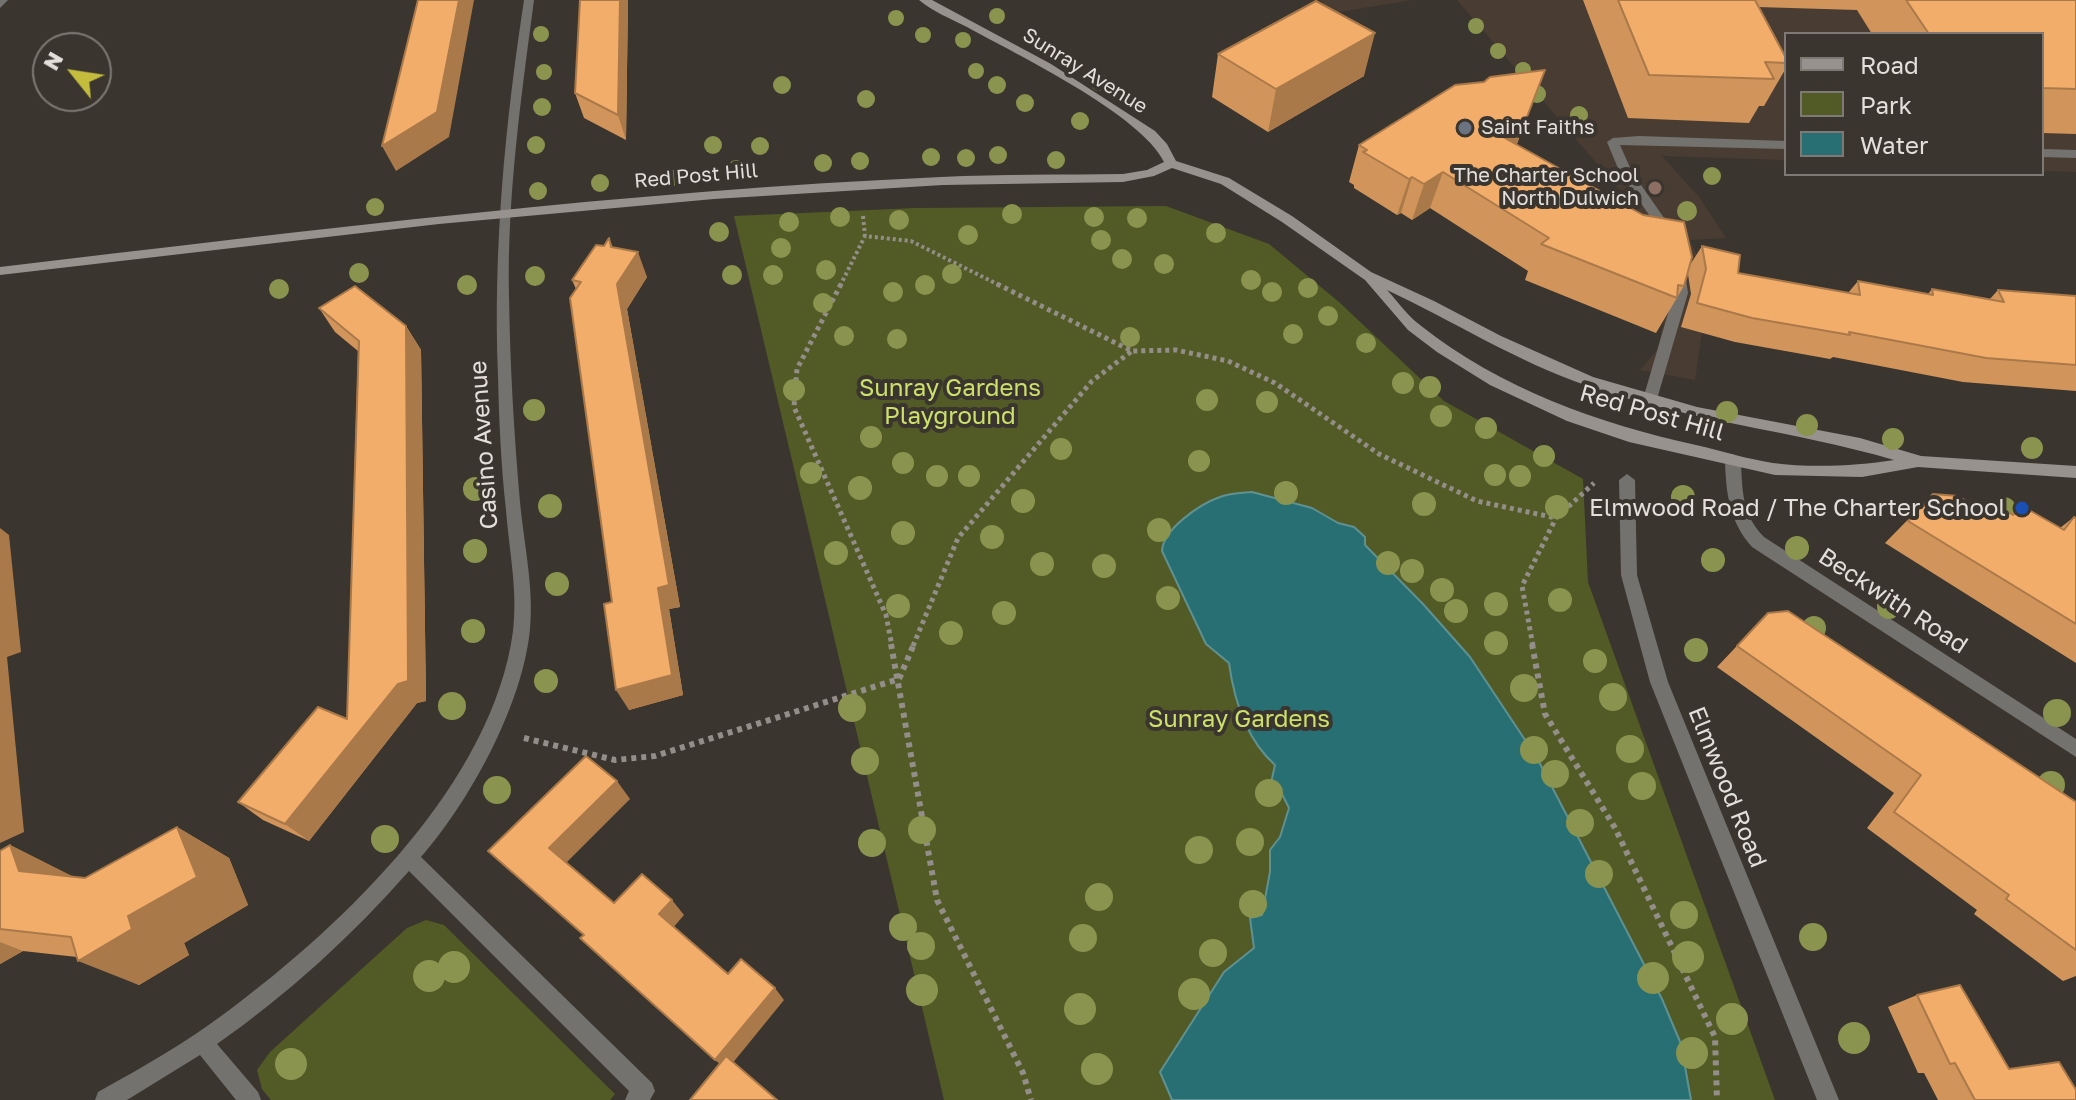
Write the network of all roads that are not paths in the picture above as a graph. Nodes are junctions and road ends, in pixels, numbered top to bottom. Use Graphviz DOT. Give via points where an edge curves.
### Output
graph roads {
  1 [pos="529,0"];
  2 [pos="924,0"];
  3 [pos="1784,145"];
  4 [pos="2044,153"];
  5 [pos="2076,154"];
  6 [pos="1171,164"];
  7 [pos="505,213"];
  8 [pos="0,271"];
  9 [pos="1366,275"];
  10 [pos="1650,399"];
  11 [pos="1733,460"];
  12 [pos="1921,462"];
  13 [pos="2076,472"];
  14 [pos="1627,480"];
  15 [pos="2076,749"];
  16 [pos="409,858"];
  17 [pos="202,1042"];
  18 [pos="106,1100"];
  19 [pos="250,1100"];
  20 [pos="636,1100"];
  21 [pos="1828,1100"];
  1 -- 7 [label="street, Casino Avenue"];
  2 -- 6 [label="street, Sunray Avenue" via="1127,116 1163,147"];
  3 -- 10 [label="street" via="1613,142 1626,173 1672,237 1681,293"];
  4 -- 5 [label="street"];
  6 -- 7 [label="street, Red Post Hill" via="1123,178 860,184"];
  6 -- 9 [label="street, Red Post Hill" via="1244,191"];
  7 -- 8 [label="street, Red Post Hill"];
  7 -- 16 [label="street, Casino Avenue" via="503,331 521,632 516,663 492,730"];
  9 -- 10 [label="street, Red Post Hill" via="1541,361"];
  9 -- 11 [label="street, Red Post Hill" via="1413,327 1495,381 1572,417 1629,436"];
  10 -- 12 [label="street, Red Post Hill"];
  11 -- 12 [label="street, Red Post Hill" via="1822,471"];
  11 -- 15 [label="street, Beckwith Road" via="1738,514 1758,542"];
  12 -- 13 [label="street, Red Post Hill"];
  14 -- 21 [label="street, Elmwood Road" via="1629,575 1659,682"];
  16 -- 17 [label="street, Casino Avenue" via="315,954"];
  16 -- 20 [label="street" via="644,1091"];
  17 -- 18 [label="street, Casino Avenue"];
  17 -- 19 [label="street"];
}
